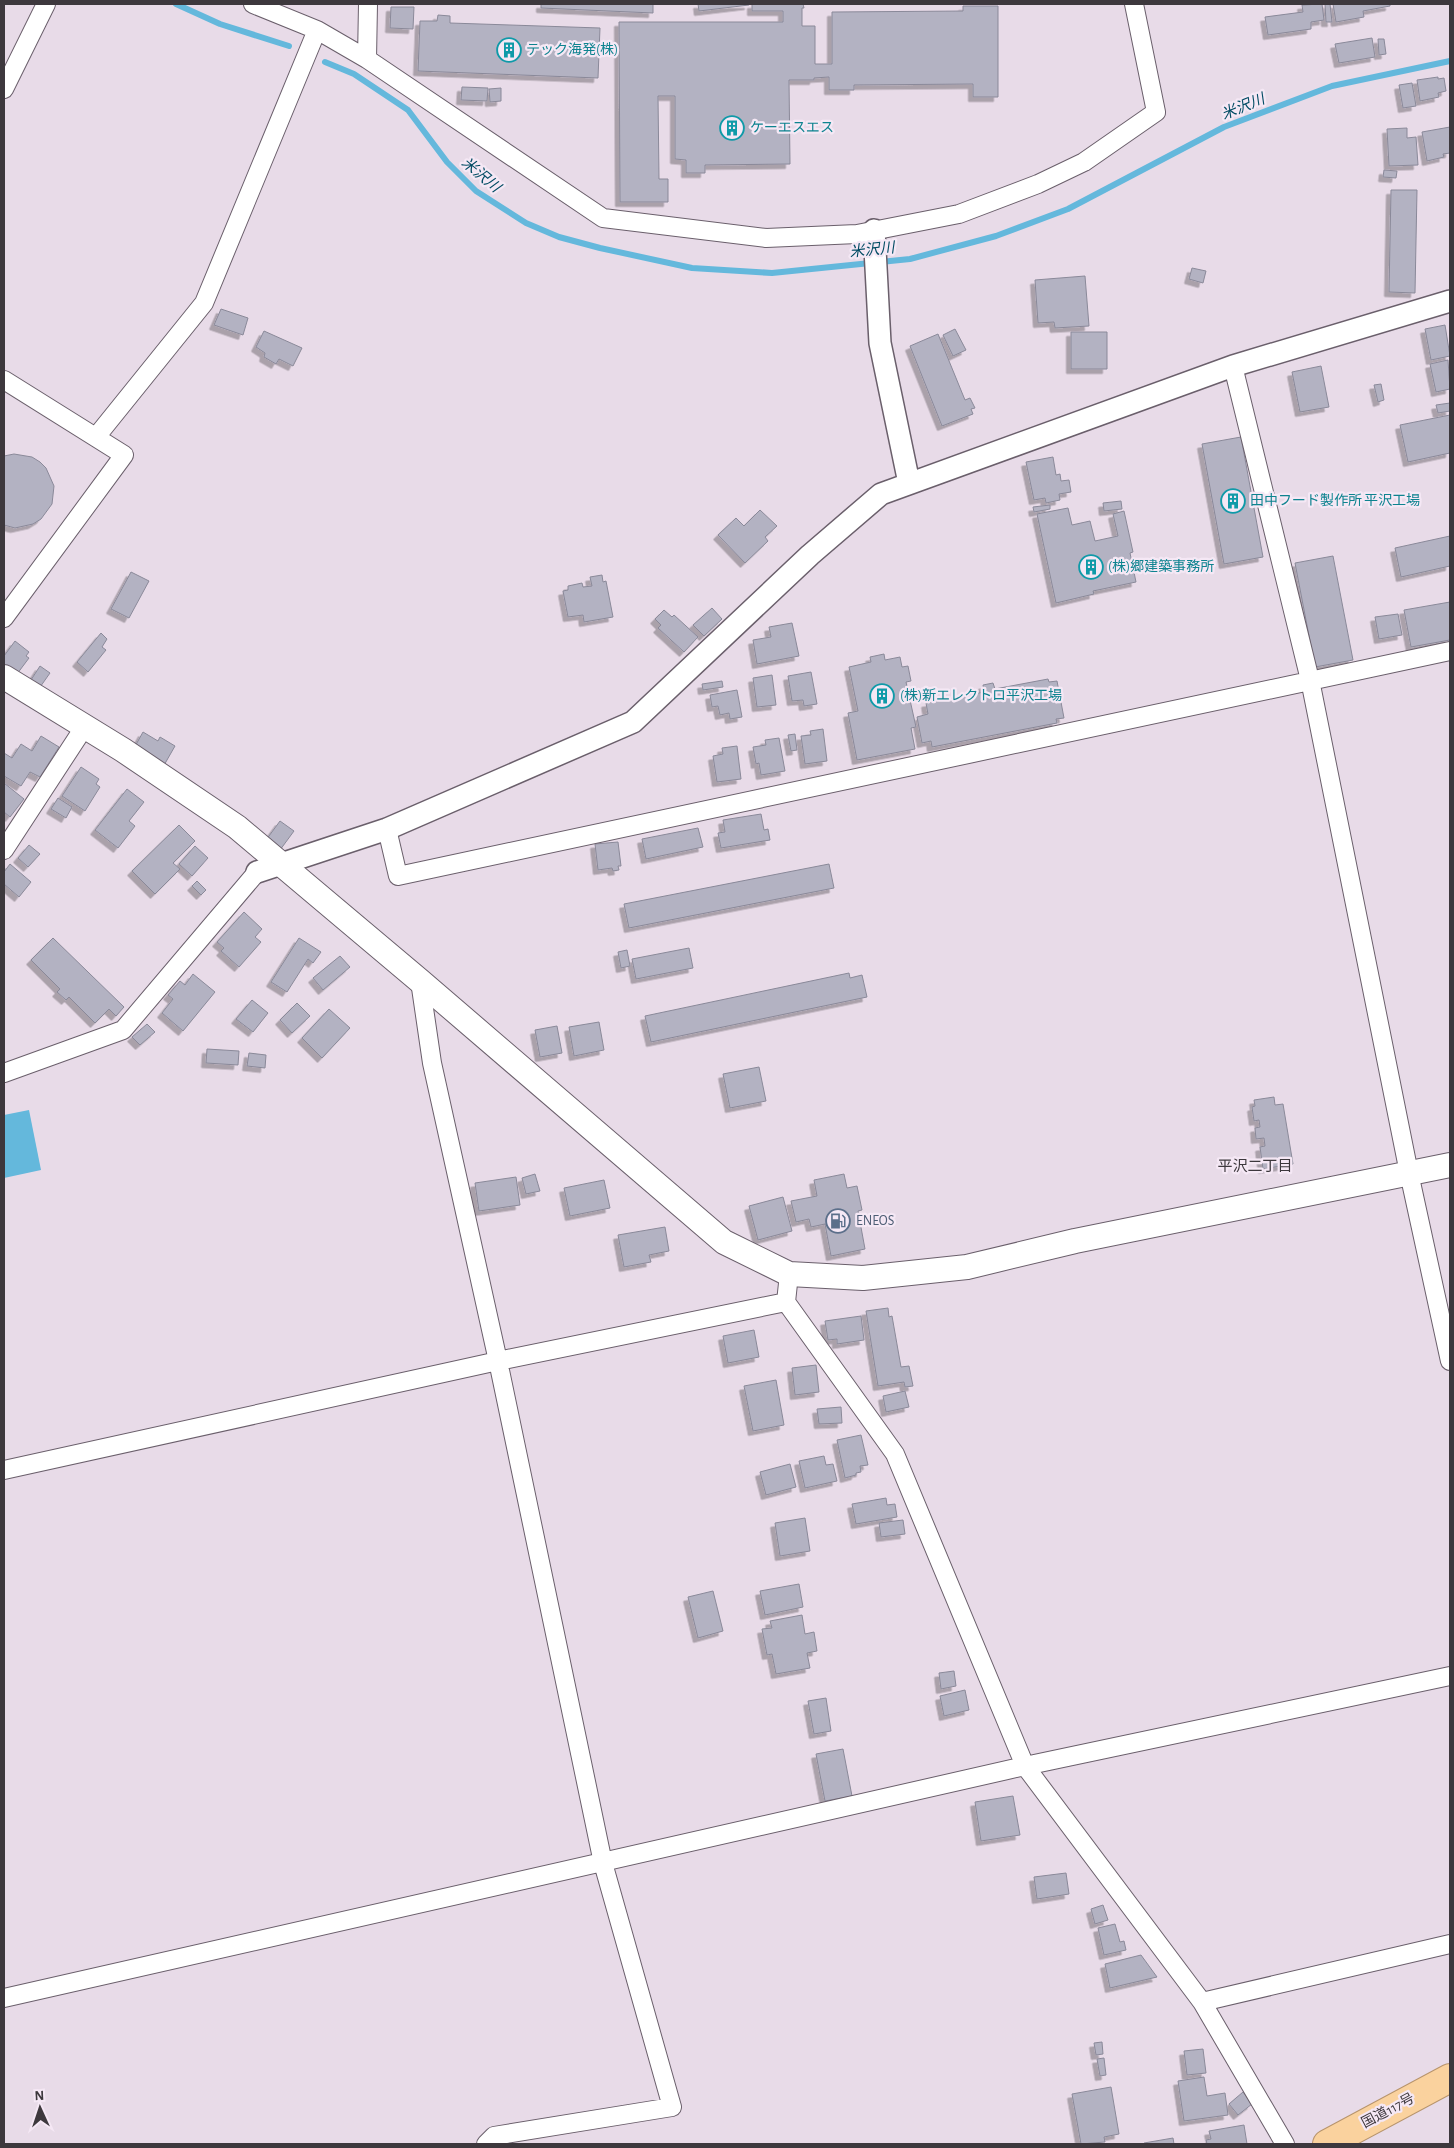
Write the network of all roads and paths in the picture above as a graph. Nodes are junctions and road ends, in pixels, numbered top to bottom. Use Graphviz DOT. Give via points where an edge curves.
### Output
graph roads {
  1 [pos="46,4"];
  2 [pos="253,4"];
  3 [pos="368,4"];
  4 [pos="1134,4"];
  5 [pos="317,30"];
  6 [pos="367,59"];
  7 [pos="4,89"];
  8 [pos="874,230"];
  9 [pos="1450,301"];
  10 [pos="1234,366"];
  11 [pos="4,380"];
  12 [pos="96,437"];
  13 [pos="909,483"];
  14 [pos="4,618"];
  15 [pos="1450,651"];
  16 [pos="4,677"];
  17 [pos="1310,680"];
  18 [pos="85,726"];
  19 [pos="387,829"];
  20 [pos="4,850"];
  21 [pos="281,865"];
  22 [pos="257,872"];
  23 [pos="420,981"];
  24 [pos="4,1073"];
  25 [pos="1450,1165"];
  26 [pos="1410,1173"];
  27 [pos="789,1274"];
  28 [pos="786,1302"];
  29 [pos="1450,1361"];
  30 [pos="498,1362"];
  31 [pos="4,1470"];
  32 [pos="1450,1676"];
  33 [pos="1025,1766"];
  34 [pos="604,1863"];
  35 [pos="1450,1944"];
  36 [pos="4,1998"];
  37 [pos="1202,2002"];
  38 [pos="1450,2078"];
  39 [pos="486,2144"];
  40 [pos="1285,2144"];
  41 [pos="1327,2144"];
  1 -- 7 [label="street"];
  2 -- 5 [label="street"];
  3 -- 6 [label="street"];
  4 -- 8 [label="street" via="1156,112 1084,162 1038,184 959,214"];
  5 -- 6 [label="street"];
  5 -- 12 [label="street" via="204,303"];
  6 -- 8 [label="street" via="603,218 766,238 857,234"];
  8 -- 13 [label="street" via="880,343"];
  9 -- 10 [label="street"];
  10 -- 13 [label="street"];
  10 -- 17 [label="street"];
  11 -- 12 [label="street"];
  12 -- 14 [label="street" via="124,455"];
  13 -- 19 [label="street" via="882,494 810,555 633,722"];
  15 -- 17 [label="street"];
  16 -- 18 [label="main road"];
  17 -- 19 [label="street" via="398,876"];
  17 -- 26 [label="street"];
  18 -- 20 [label="street"];
  18 -- 21 [label="main road" via="237,827"];
  19 -- 21 [label="street"];
  21 -- 22 [label="street"];
  21 -- 23 [label="main road"];
  22 -- 24 [label="street" via="123,1030"];
  23 -- 27 [label="main road" via="724,1242"];
  23 -- 30 [label="street" via="432,1063"];
  25 -- 26 [label="main road"];
  26 -- 27 [label="main road" via="1075,1241 967,1267 863,1278"];
  26 -- 29 [label="street"];
  27 -- 28 [label="street"];
  28 -- 30 [label="street"];
  28 -- 33 [label="street" via="895,1454"];
  30 -- 31 [label="street"];
  30 -- 34 [label="street"];
  32 -- 33 [label="street"];
  33 -- 34 [label="street"];
  33 -- 37 [label="street"];
  34 -- 36 [label="street"];
  34 -- 39 [label="street" via="672,2107 494,2136"];
  35 -- 37 [label="street"];
  37 -- 40 [label="street"];
  38 -- 41 [label="highway, 国道117号"];
}
